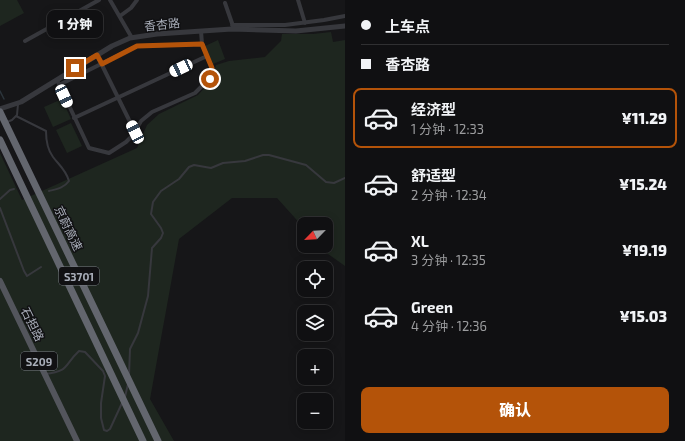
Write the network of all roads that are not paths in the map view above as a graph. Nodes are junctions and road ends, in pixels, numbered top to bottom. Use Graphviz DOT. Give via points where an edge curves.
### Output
graph roads {
  1 [pos="99,0"];
  2 [pos="110,0"];
  3 [pos="137,0"];
  4 [pos="298,0"];
  5 [pos="225,3"];
  6 [pos="120,16"];
  7 [pos="345,16"];
  8 [pos="305,23"];
  9 [pos="345,26"];
  10 [pos="233,27"];
  11 [pos="201,31"];
  12 [pos="132,38"];
  13 [pos="25,41"];
  14 [pos="202,44"];
  15 [pos="97,55"];
  16 [pos="207,56"];
  17 [pos="102,64"];
  18 [pos="58,82"];
  19 [pos="118,97"];
  20 [pos="19,102"];
  21 [pos="0,110"];
  22 [pos="16,116"];
  23 [pos="74,118"];
  24 [pos="0,124"];
  25 [pos="135,132"];
  26 [pos="0,140"];
  27 [pos="345,178"];
  28 [pos="14,189"];
  29 [pos="49,191"];
  30 [pos="0,199"];
  31 [pos="0,208"];
  32 [pos="41,267"];
  33 [pos="0,281"];
  34 [pos="45,374"];
  35 [pos="77,441"];
  36 [pos="143,441"];
  37 [pos="158,441"];
  1 -- 13 [label="street"];
  2 -- 6 [label="street"];
  3 -- 6 [label="street"];
  4 -- 8 [label="street"];
  5 -- 10 [label="street"];
  6 -- 12 [label="street"];
  7 -- 8 [label="street"];
  8 -- 10 [label="street"];
  9 -- 10 [label="street, 香杏路" via="296,31"];
  10 -- 11 [label="street, 香杏路"];
  11 -- 12 [label="street, 香杏路"];
  11 -- 14 [label="street"];
  12 -- 15 [label="street, 香杏路"];
  14 -- 16 [label="street"];
  14 -- 17 [label="street" via="137,46"];
  15 -- 17 [label="street"];
  15 -- 18 [label="street, 香杏路"];
  16 -- 19 [label="street"];
  16 -- 25 [label="street" via="212,68 210,79 195,93 152,112 141,121"];
  17 -- 18 [label="street"];
  17 -- 19 [label="street"];
  18 -- 20 [label="street, 香杏路"];
  18 -- 23 [label="street"];
  19 -- 23 [label="street"];
  19 -- 25 [label="street"];
  20 -- 21 [label="street, 香杏路"];
  20 -- 22 [label="lane"];
  21 -- 37 [label="highway, 京蔚高速 / S3701, bridge"];
  22 -- 24 [label="lane"];
  22 -- 29 [label="lane" via="46,132 47,146 52,156 67,173 69,181 66,185"];
  23 -- 25 [label="street" via="89,148 109,153 126,142"];
  26 -- 36 [label="highway, 京蔚高速 / S3701, bridge"];
  27 -- 34 [label="lane" via="334,183 326,182 306,165 269,155 223,163 211,168 194,165 189,167 153,202 152,214 163,233 152,248 148,296 138,333 130,349 127,393 110,429 104,430 101,418 105,376 85,352 79,351 64,370"];
  28 -- 30 [label="lane"];
  31 -- 32 [label="lane" via="27,276"];
  33 -- 34 [label="main road, 石担路 / S209"];
  34 -- 35 [label="main road, 石担路 / S209"];
}
